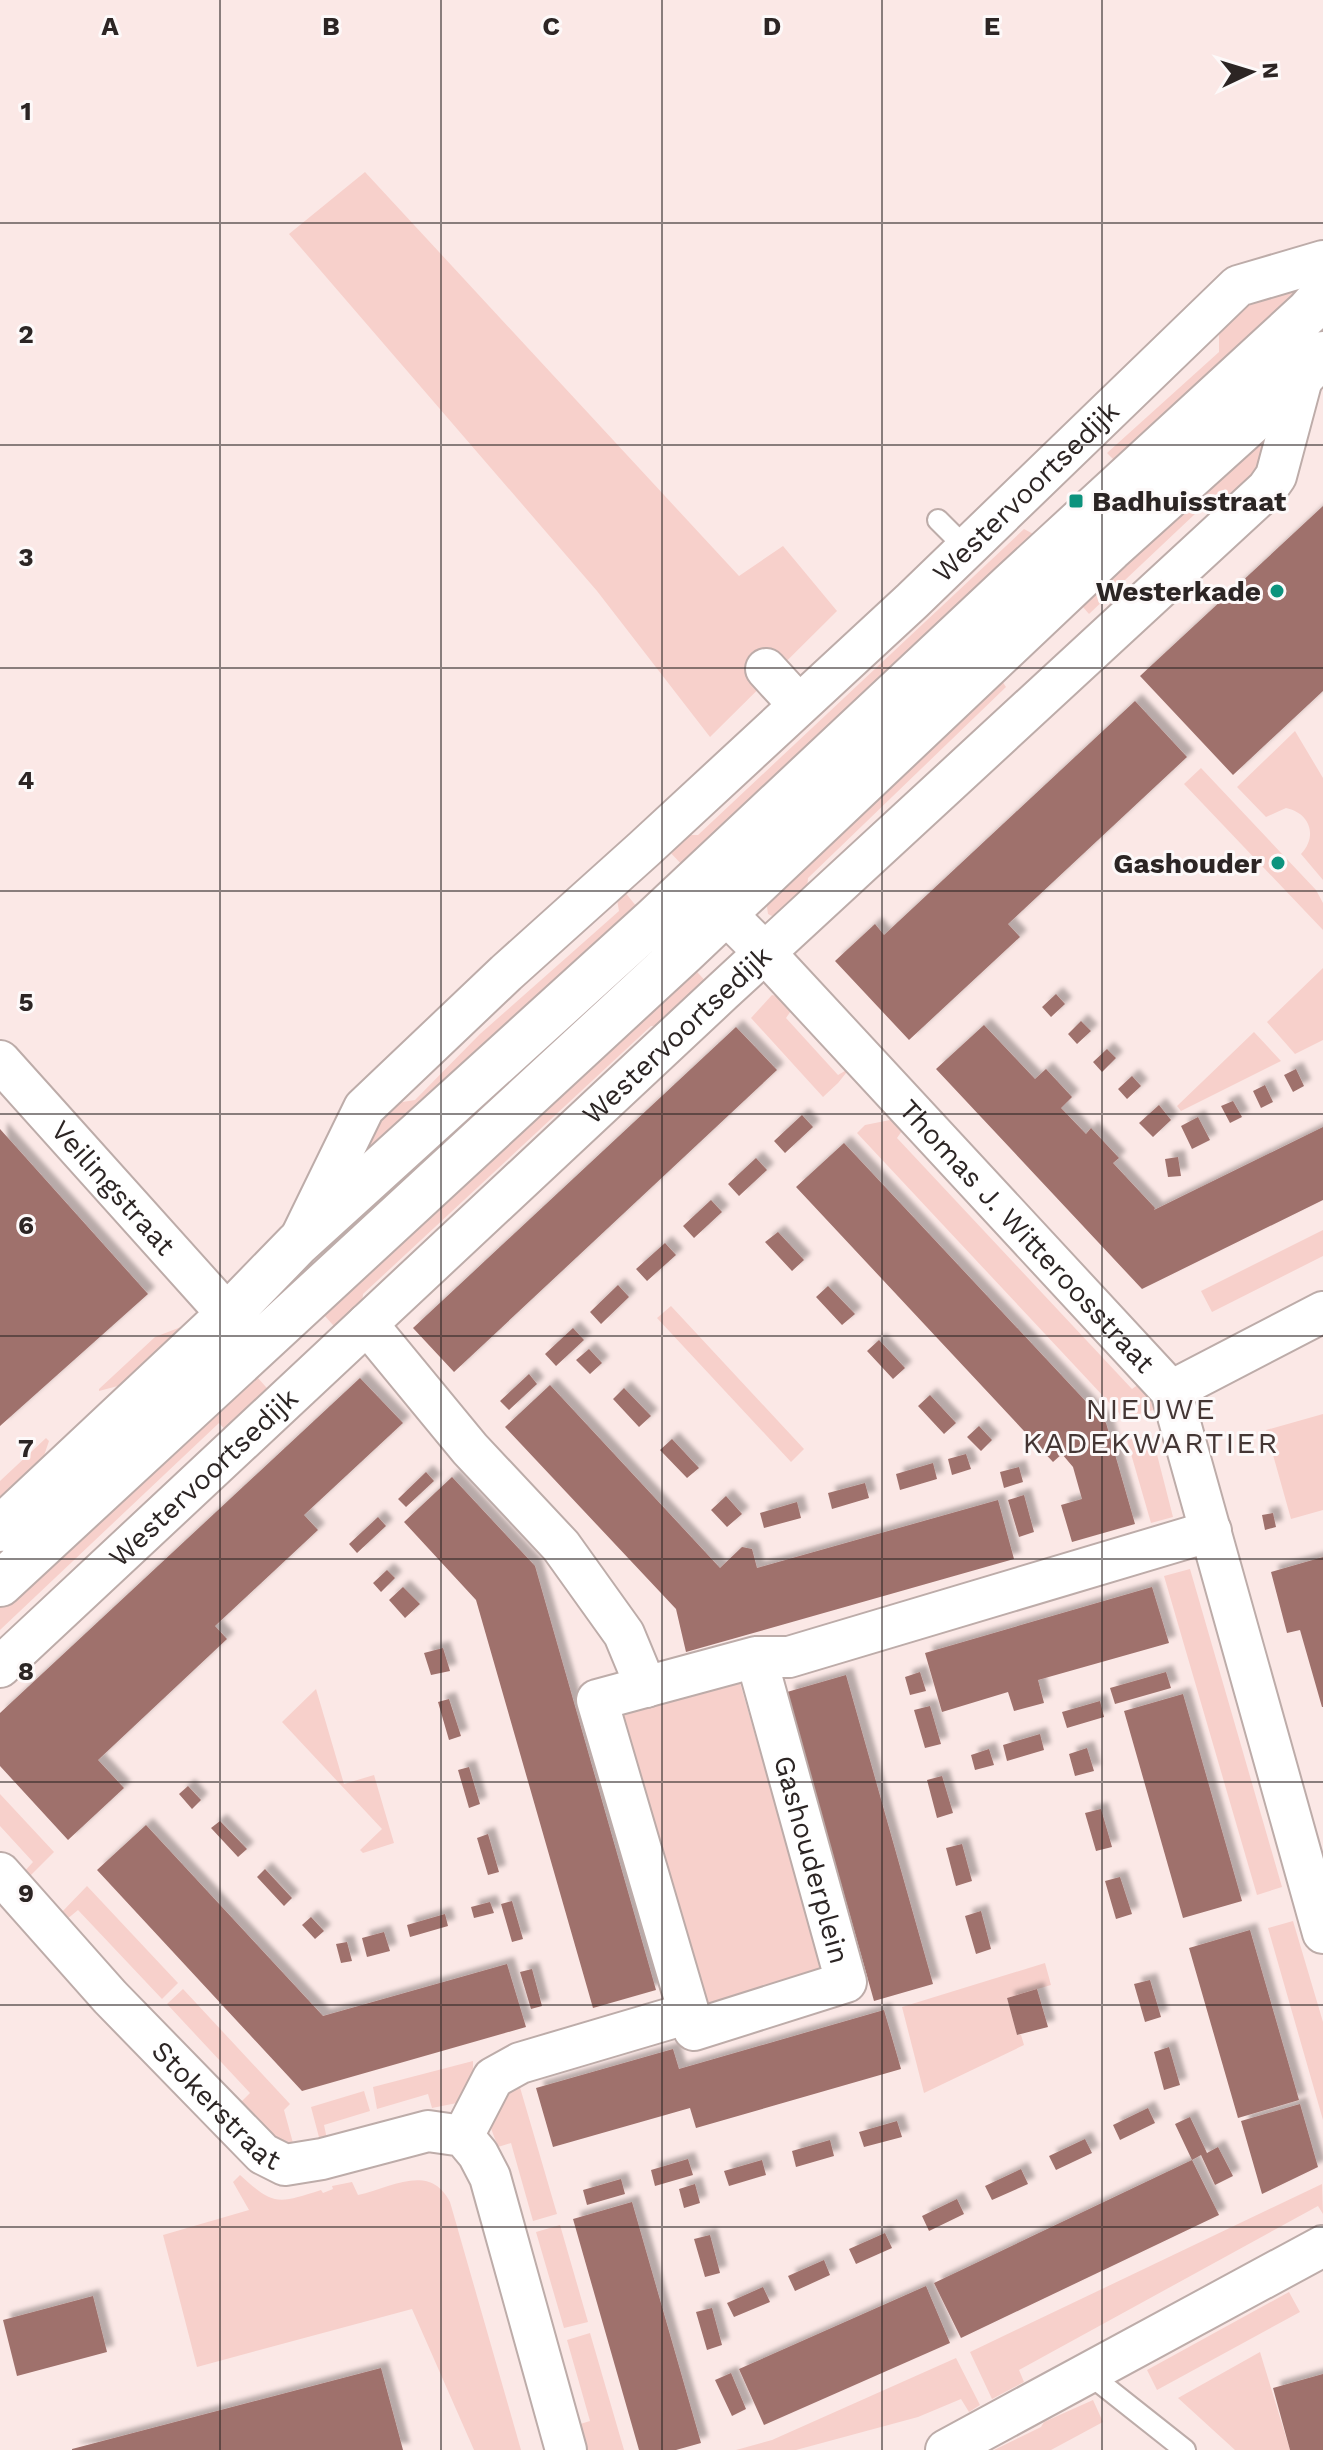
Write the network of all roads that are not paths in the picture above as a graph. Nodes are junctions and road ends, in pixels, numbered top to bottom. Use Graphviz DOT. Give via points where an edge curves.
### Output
graph roads {
  1 [pos="1323,261"];
  2 [pos="1323,295"];
  3 [pos="1313,365"];
  4 [pos="938,520"];
  5 [pos="966,548"];
  6 [pos="766,669"];
  7 [pos="799,705"];
  8 [pos="689,888"];
  9 [pos="725,913"];
  10 [pos="766,954"];
  11 [pos="0,1061"];
  12 [pos="297,1244"];
  13 [pos="1323,1312"];
  14 [pos="228,1315"];
  15 [pos="367,1324"];
  16 [pos="1171,1391"];
  17 [pos="0,1529"];
  18 [pos="1211,1531"];
  19 [pos="0,1584"];
  20 [pos="756,1657"];
  21 [pos="0,1667"];
  22 [pos="646,1687"];
  23 [pos="0,1873"];
  24 [pos="1317,1892"];
  25 [pos="1323,1933"];
  26 [pos="689,2013"];
  27 [pos="463,2136"];
  28 [pos="1323,2246"];
  29 [pos="1089,2374"];
  30 [pos="566,2450"];
  31 [pos="946,2450"];
  32 [pos="1185,2450"];
  1 -- 5 [label="street, Westervoortsedijk" via="1238,286"];
  2 -- 8 [label="main road, Westervoortsedijk"];
  3 -- 9 [label="main road, Westervoortsedijk"];
  3 -- 10 [label="street, Westervoortsedijk" via="1267,489"];
  4 -- 5 [label="lane"];
  5 -- 7 [label="street, Westervoortsedijk"];
  6 -- 7 [label="street"];
  7 -- 12 [label="street, Westervoortsedijk" via="364,1108"];
  8 -- 9 [label="street, Thomas J. Witteroosstraat"];
  8 -- 12 [label="main road, Westervoortsedijk"];
  9 -- 10 [label="street, Thomas J. Witteroosstraat"];
  9 -- 19 [label="main road, Westervoortsedijk"];
  10 -- 15 [label="street, Westervoortsedijk"];
  10 -- 16 [label="street, Thomas J. Witteroosstraat"];
  11 -- 14 [label="street, Veilingstraat"];
  12 -- 14 [label="main road, Westervoortsedijk"];
  13 -- 16 [label="street"];
  14 -- 17 [label="main road, Westervoortsedijk"];
  15 -- 21 [label="street, Westervoortsedijk"];
  15 -- 22 [label="street" via="470,1449 561,1546 624,1634"];
  16 -- 18 [label="street, Thomas J. Witteroosstraat"];
  18 -- 20 [label="street" via="789,1657"];
  18 -- 24 [label="street, Thomas J. Witteroosstraat"];
  20 -- 22 [label="street"];
  20 -- 26 [label="street, Gashouderplein" via="846,1982 694,2030"];
  22 -- 26 [label="street" via="597,1700"];
  23 -- 27 [label="street, Stokerstraat" via="110,1997 263,2154 285,2165 428,2131"];
  24 -- 25 [label="street, Thomas J. Witteroosstraat"];
  26 -- 27 [label="street" via="520,2063 493,2078"];
  27 -- 30 [label="street" via="490,2177"];
  28 -- 29 [label="street"];
  29 -- 31 [label="street"];
  29 -- 32 [label="lane"];
}
